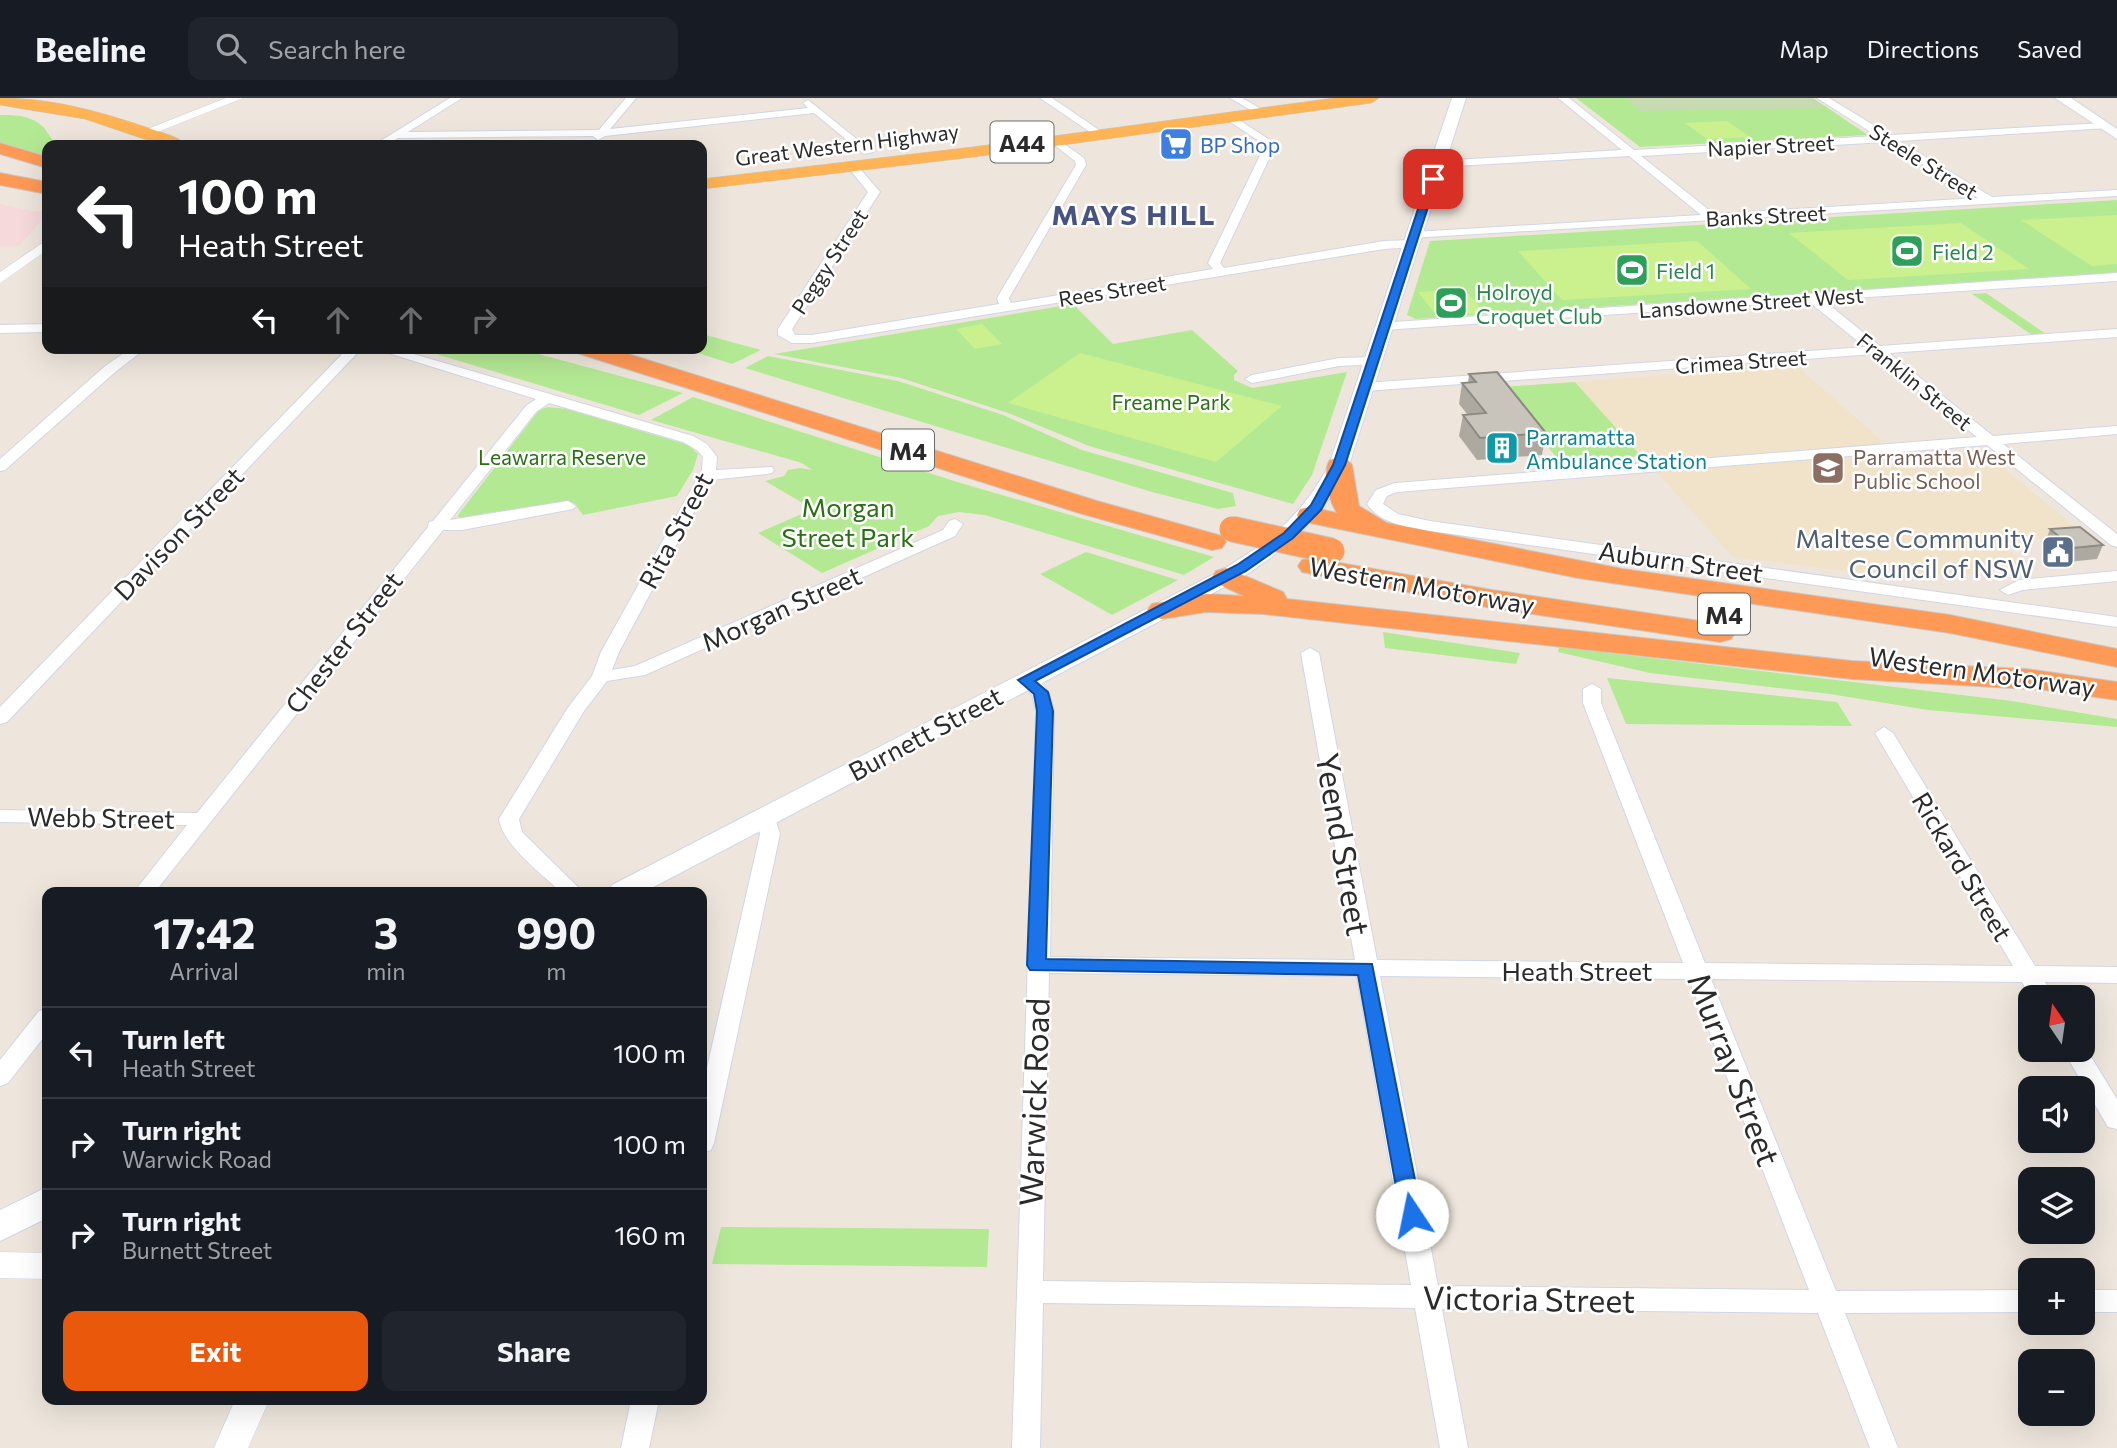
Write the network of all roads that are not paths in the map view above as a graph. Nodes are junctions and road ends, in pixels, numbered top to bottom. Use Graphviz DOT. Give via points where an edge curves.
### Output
graph roads {
  1 [pos="237,98"];
  2 [pos="457,98"];
  3 [pos="631,98"];
  4 [pos="802,98"];
  5 [pos="1045,98"];
  6 [pos="1236,98"];
  7 [pos="1342,98"];
  8 [pos="1371,98"];
  9 [pos="1459,98"];
  10 [pos="1563,98"];
  11 [pos="1822,98"];
  12 [pos="2062,98"];
  13 [pos="0,100"];
  14 [pos="45,104"];
  15 [pos="0,106"];
  16 [pos="816,110"];
  17 [pos="1258,110"];
  18 [pos="1230,117"];
  19 [pos="2112,130"];
  20 [pos="1097,132"];
  21 [pos="601,133"];
  22 [pos="396,135"];
  23 [pos="1887,138"];
  24 [pos="133,140"];
  25 [pos="138,140"];
  26 [pos="388,140"];
  27 [pos="595,140"];
  28 [pos="1056,141"];
  29 [pos="0,148"];
  30 [pos="868,152"];
  31 [pos="1631,153"];
  32 [pos="42,161"];
  33 [pos="1438,164"];
  34 [pos="852,166"];
  35 [pos="0,170"];
  36 [pos="42,177"];
  37 [pos="0,179"];
  38 [pos="707,183"];
  39 [pos="707,184"];
  40 [pos="42,187"];
  41 [pos="2117,193"];
  42 [pos="1990,201"];
  43 [pos="1712,218"];
  44 [pos="1413,240"];
  45 [pos="42,248"];
  46 [pos="1221,272"];
  47 [pos="2117,277"];
  48 [pos="1,278"];
  49 [pos="1812,298"];
  50 [pos="1006,307"];
  51 [pos="1384,326"];
  52 [pos="42,328"];
  53 [pos="0,329"];
  54 [pos="2117,333"];
  55 [pos="812,339"];
  56 [pos="1879,351"];
  57 [pos="132,354"];
  58 [pos="350,354"];
  59 [pos="398,354"];
  60 [pos="604,354"];
  61 [pos="654,354"];
  62 [pos="1374,361"];
  63 [pos="1252,379"];
  64 [pos="1365,387"];
  65 [pos="547,398"];
  66 [pos="2117,430"];
  67 [pos="1989,440"];
  68 [pos="1339,465"];
  69 [pos="0,467"];
  70 [pos="766,470"];
  71 [pos="706,476"];
  72 [pos="568,506"];
  73 [pos="1310,515"];
  74 [pos="955,524"];
  75 [pos="435,526"];
  76 [pos="1222,536"];
  77 [pos="1424,540"];
  78 [pos="2117,542"];
  79 [pos="1322,558"];
  80 [pos="2117,576"];
  81 [pos="1226,577"];
  82 [pos="2008,590"];
  83 [pos="1162,610"];
  84 [pos="1319,610"];
  85 [pos="2117,622"];
  86 [pos="1310,653"];
  87 [pos="2117,658"];
  88 [pos="2117,670"];
  89 [pos="601,677"];
  90 [pos="1025,680"];
  91 [pos="2049,681"];
  92 [pos="1592,689"];
  93 [pos="2117,691"];
  94 [pos="0,718"];
  95 [pos="1884,733"];
  96 [pos="0,816"];
  97 [pos="766,816"];
  98 [pos="202,819"];
  99 [pos="148,887"];
  100 [pos="568,887"];
  101 [pos="631,887"];
  102 [pos="1037,965"];
  103 [pos="1366,969"];
  104 [pos="1697,971"];
  105 [pos="2028,974"];
  106 [pos="2117,975"];
  107 [pos="2035,985"];
  108 [pos="42,1023"];
  109 [pos="2082,1062"];
  110 [pos="0,1077"];
  111 [pos="707,1120"];
  112 [pos="2117,1120"];
  113 [pos="42,1204"];
  114 [pos="0,1227"];
  115 [pos="0,1265"];
  116 [pos="42,1266"];
  117 [pos="1028,1292"];
  118 [pos="1427,1297"];
  119 [pos="2018,1301"];
  120 [pos="2095,1301"];
  121 [pos="2117,1301"];
  122 [pos="1827,1302"];
  123 [pos="250,1405"];
  124 [pos="644,1405"];
  125 [pos="232,1448"];
  126 [pos="635,1448"];
  127 [pos="1026,1448"];
  128 [pos="1454,1448"];
  129 [pos="1884,1448"];
  1 -- 25 [label="street"];
  2 -- 22 [label="street"];
  3 -- 21 [label="street"];
  4 -- 16 [label="street"];
  5 -- 20 [label="street"];
  6 -- 17 [label="street"];
  7 -- 17 [label="highway, Great Western Highway / A44"];
  8 -- 18 [label="highway, Great Western Highway / A44"];
  9 -- 33 [label="main road, Burnett Street"];
  10 -- 31 [label="street"];
  11 -- 23 [label="street, Steele Street"];
  12 -- 19 [label="main road"];
  13 -- 14 [label="highway"];
  14 -- 15 [label="highway"];
  14 -- 24 [label="highway"];
  16 -- 21 [label="street"];
  16 -- 30 [label="street"];
  17 -- 20 [label="highway, Great Western Highway / A44"];
  18 -- 28 [label="highway, Great Western Highway / A44"];
  18 -- 46 [label="street" via="1271,144 1214,263"];
  19 -- 23 [label="street, Napier Street"];
  20 -- 38 [label="highway, Great Western Highway / A44"];
  21 -- 22 [label="street"];
  21 -- 27 [label="street"];
  22 -- 26 [label="street"];
  23 -- 31 [label="street, Napier Street"];
  23 -- 42 [label="street, Steele Street"];
  28 -- 34 [label="highway, Great Western Highway / A44"];
  28 -- 50 [label="street" via="1082,164 1003,298"];
  29 -- 32 [label="highway"];
  31 -- 33 [label="street, Napier Street"];
  31 -- 43 [label="street"];
  33 -- 44 [label="main road, Burnett Street"];
  34 -- 39 [label="highway, Great Western Highway / A44"];
  34 -- 55 [label="street, Peggy Street" via="874,192 785,329 792,339"];
  35 -- 36 [label="highway"];
  37 -- 40 [label="highway"];
  41 -- 42 [label="street, Banks Street"];
  42 -- 43 [label="street, Banks Street"];
  43 -- 44 [label="street, Banks Street"];
  44 -- 46 [label="street, Rees Street"];
  44 -- 51 [label="main road, Burnett Street"];
  45 -- 48 [label="street"];
  46 -- 50 [label="street, Rees Street"];
  47 -- 49 [label="street, Lansdowne Street West"];
  49 -- 51 [label="street, Lansdowne Street West"];
  49 -- 56 [label="street, Franklin Street"];
  50 -- 55 [label="street, Rees Street"];
  51 -- 62 [label="main road, Burnett Street"];
  52 -- 53 [label="street"];
  54 -- 56 [label="street, Crimea Street"];
  56 -- 64 [label="street, Crimea Street"];
  56 -- 67 [label="street, Franklin Street"];
  57 -- 69 [label="street"];
  58 -- 94 [label="street, Davison Street"];
  59 -- 65 [label="street, Rita Street"];
  60 -- 76 [label="highway, Western Motorway / M4" via="1075,503"];
  61 -- 76 [label="highway, Western Motorway / M4" via="1077,485"];
  62 -- 63 [label="street" via="1339,362"];
  62 -- 64 [label="main road, Burnett Street"];
  64 -- 68 [label="main road, Burnett Street"];
  65 -- 71 [label="street, Rita Street" via="695,442 710,457"];
  65 -- 75 [label="street, Chester Street" via="531,409"];
  66 -- 67 [label="street"];
  67 -- 78 [label="street, Franklin Street"];
  67 -- 85 [label="street, Auburn Street" via="1395,488 1381,493 1376,504 1393,518 1468,532"];
  68 -- 73 [label="main road, Burnett Street"];
  68 -- 77 [label="highway" via="1342,499 1350,513 1369,524"];
  70 -- 71 [label="street"];
  71 -- 89 [label="street, Rita Street" via="610,652"];
  72 -- 75 [label="street"];
  73 -- 77 [label="highway"];
  73 -- 81 [label="main road, Burnett Street" via="1271,549"];
  74 -- 89 [label="street, Morgan Street" via="949,533 639,671"];
  75 -- 98 [label="street, Chester Street"];
  76 -- 79 [label="highway, Western Motorway / M4"];
  77 -- 87 [label="highway" via="1615,576 2074,647"];
  79 -- 88 [label="highway, Western Motorway / M4"];
  79 -- 91 [label="highway, Western Motorway / M4" via="1492,599"];
  80 -- 82 [label="street" via="2019,585"];
  81 -- 83 [label="main road, Burnett Street"];
  81 -- 84 [label="highway, M4" via="1265,595"];
  83 -- 84 [label="highway, M4" via="1229,603"];
  83 -- 90 [label="main road, Burnett Street"];
  84 -- 91 [label="highway, M4" via="1852,670"];
  86 -- 103 [label="street, Yeend Street"];
  89 -- 100 [label="street, Rita Street" via="576,709 509,824 515,836"];
  90 -- 97 [label="main road, Burnett Street"];
  90 -- 102 [label="street, Warwick Road" via="1041,692 1045,711"];
  91 -- 93 [label="highway, Western Motorway / M4"];
  92 -- 104 [label="street, Murray Street" via="1592,703"];
  95 -- 105 [label="street, Rickard Street"];
  96 -- 98 [label="street, Webb Street"];
  97 -- 101 [label="main road, Burnett Street"];
  97 -- 111 [label="street" via="770,832"];
  98 -- 99 [label="street, Chester Street"];
  102 -- 103 [label="street, Heath Street"];
  102 -- 117 [label="street, Warwick Road"];
  103 -- 104 [label="street, Heath Street"];
  103 -- 118 [label="street, Yeend Street"];
  104 -- 105 [label="street, Heath Street"];
  104 -- 122 [label="street, Murray Street"];
  105 -- 106 [label="street, Heath Street"];
  105 -- 107 [label="street, Rickard Street"];
  108 -- 110 [label="street"];
  109 -- 112 [label="street"];
  113 -- 114 [label="main road"];
  115 -- 116 [label="street"];
  117 -- 118 [label="street, Victoria Street"];
  117 -- 127 [label="street, Warwick Road"];
  118 -- 122 [label="street, Victoria Street"];
  118 -- 128 [label="street, Yeend Street"];
  119 -- 122 [label="street, Victoria Street"];
  120 -- 121 [label="street"];
  122 -- 129 [label="street, Murray Street"];
  123 -- 125 [label="street"];
  124 -- 126 [label="street"];
}
